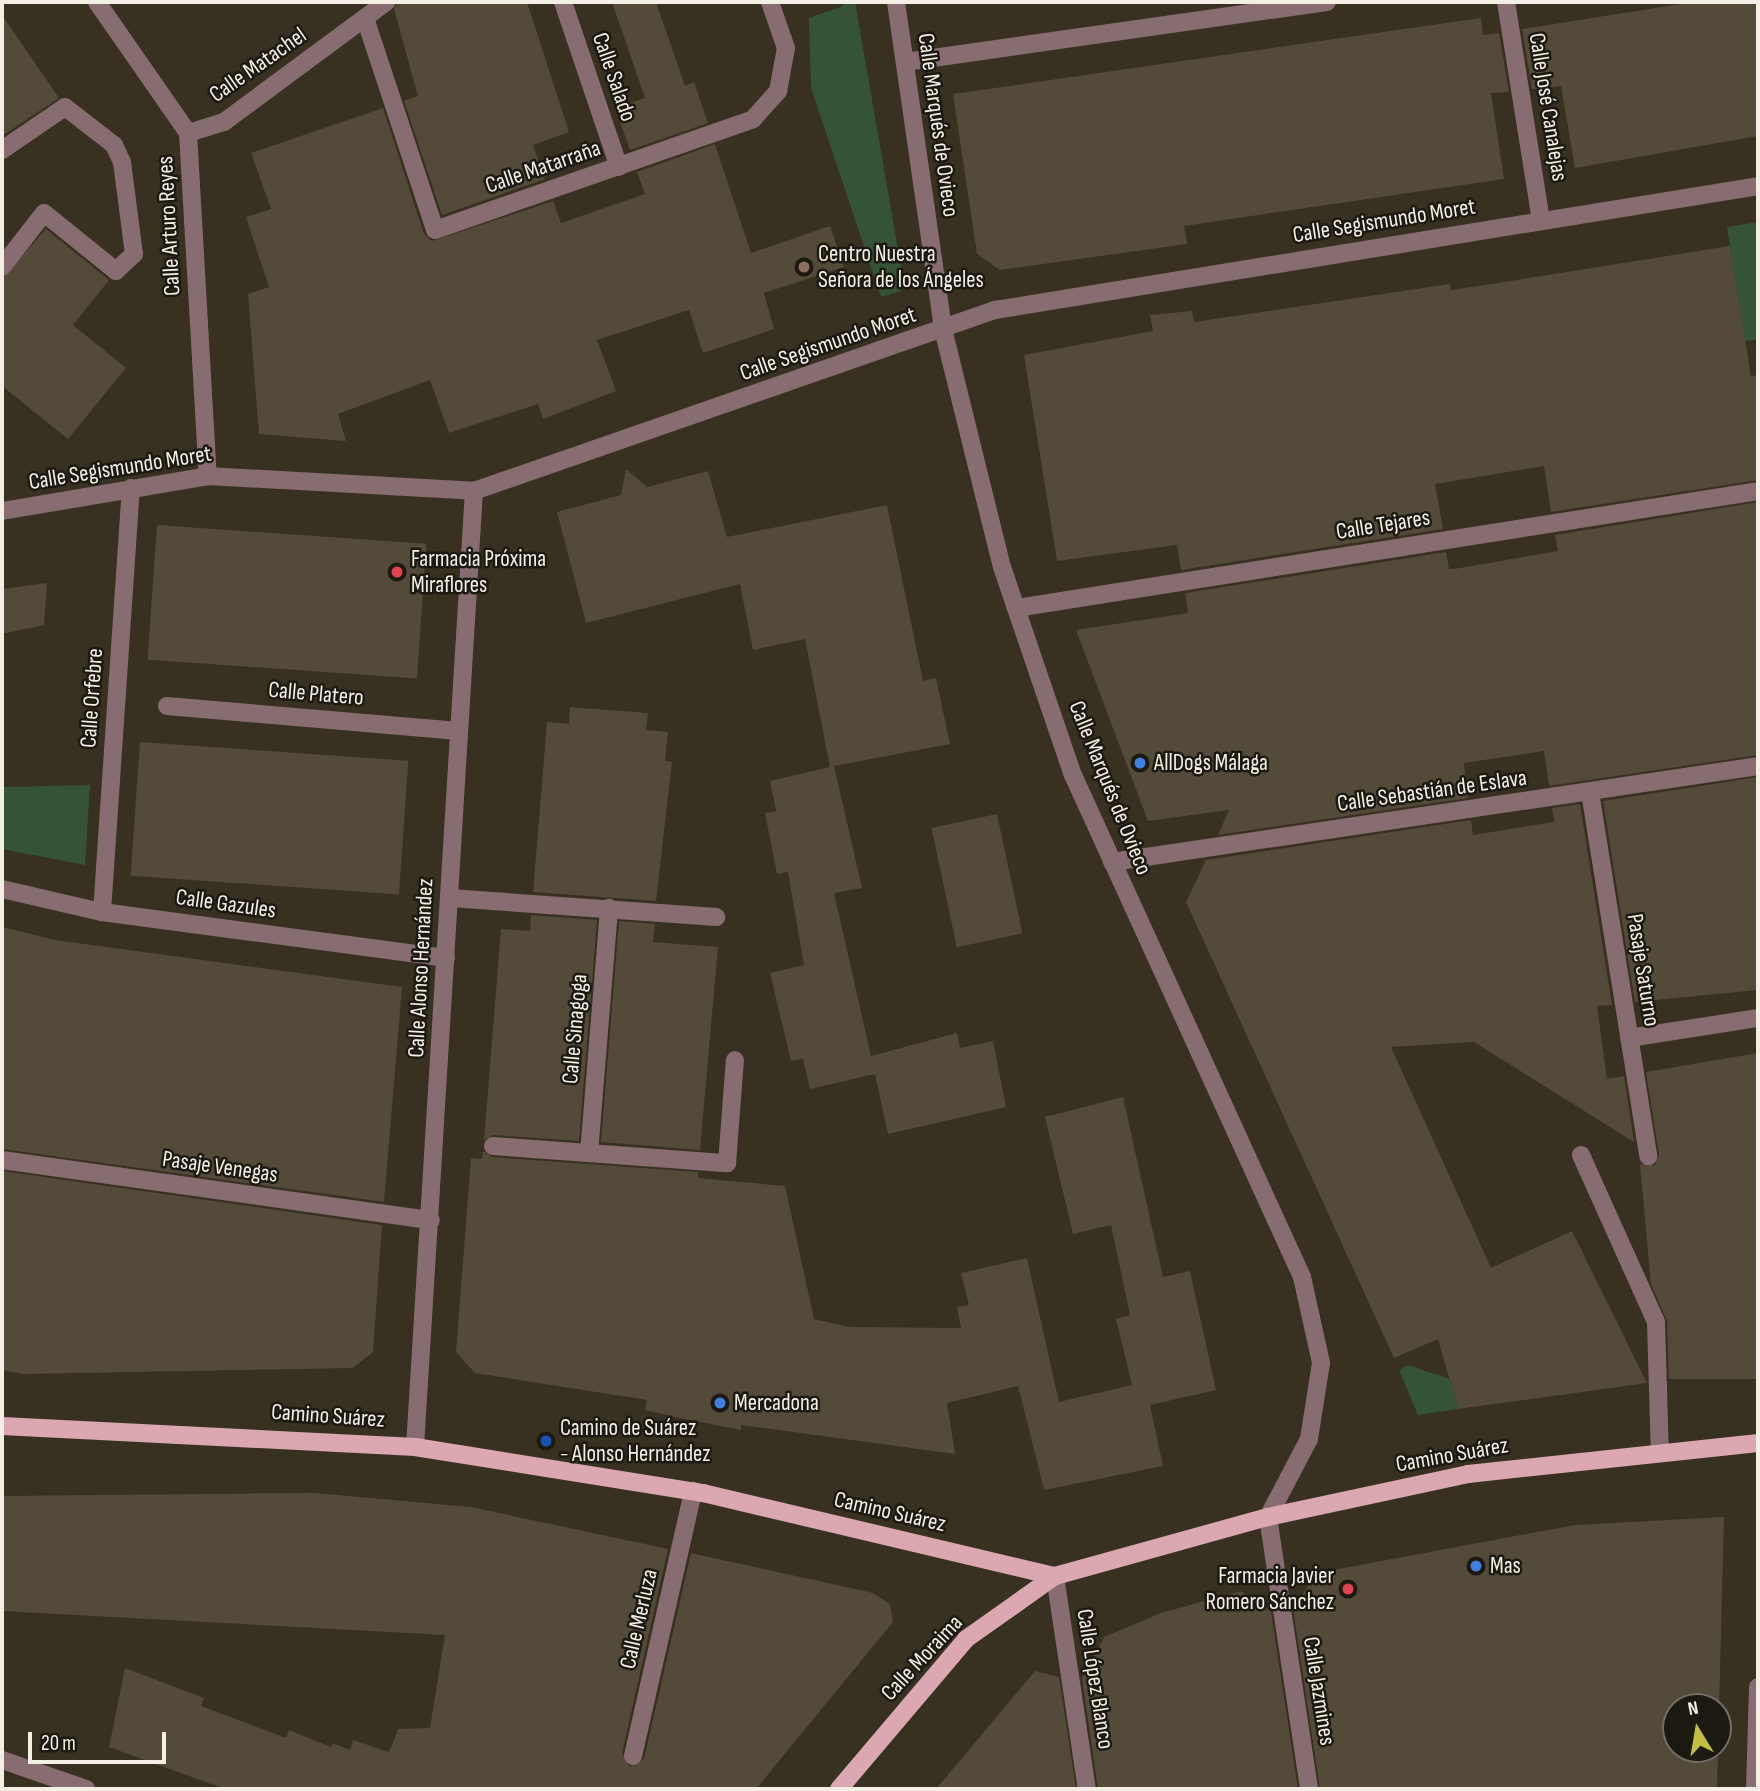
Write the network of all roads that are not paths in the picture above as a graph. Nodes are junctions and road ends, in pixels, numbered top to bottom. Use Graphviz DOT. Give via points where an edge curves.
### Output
graph roads {
  1 [pos="97,2"];
  2 [pos="386,2"];
  3 [pos="563,2"];
  4 [pos="770,2"];
  5 [pos="896,2"];
  6 [pos="1326,2"];
  7 [pos="1506,2"];
  8 [pos="365,18"];
  9 [pos="905,62"];
  10 [pos="188,133"];
  11 [pos="2,150"];
  12 [pos="618,167"];
  13 [pos="1758,186"];
  14 [pos="1541,220"];
  15 [pos="2,267"];
  16 [pos="943,329"];
  17 [pos="208,476"];
  18 [pos="131,488"];
  19 [pos="474,491"];
  20 [pos="1758,491"];
  21 [pos="2,511"];
  22 [pos="1016,608"];
  23 [pos="167,706"];
  24 [pos="459,732"];
  25 [pos="1758,766"];
  26 [pos="1590,792"];
  27 [pos="1112,862"];
  28 [pos="2,890"];
  29 [pos="450,898"];
  30 [pos="609,908"];
  31 [pos="102,912"];
  32 [pos="716,917"];
  33 [pos="446,958"];
  34 [pos="1758,1018"];
  35 [pos="1629,1038"];
  36 [pos="735,1060"];
  37 [pos="493,1146"];
  38 [pos="589,1153"];
  39 [pos="1581,1155"];
  40 [pos="1648,1156"];
  41 [pos="2,1160"];
  42 [pos="431,1220"];
  43 [pos="2,1426"];
  44 [pos="1758,1443"];
  45 [pos="415,1447"];
  46 [pos="1660,1453"];
  47 [pos="693,1492"];
  48 [pos="1268,1517"];
  49 [pos="1055,1576"];
  50 [pos="1758,1687"];
  51 [pos="633,1756"];
  52 [pos="2,1760"];
  53 [pos="86,1789"];
  54 [pos="839,1789"];
  55 [pos="1087,1789"];
  56 [pos="1309,1789"];
  57 [pos="1755,1789"];
  1 -- 10 [label="street, Calle Arturo Reyes"];
  2 -- 8 [label="street, Calle Matachel"];
  3 -- 12 [label="street, Calle Salado"];
  4 -- 12 [label="street, Calle Matarraña" via="786,48 778,91 753,119"];
  5 -- 9 [label="street, Calle Marqués de Ovieco"];
  6 -- 9 [label="street"];
  7 -- 14 [label="street, Calle José Canalejas"];
  8 -- 10 [label="street, Calle Matachel" via="224,122"];
  8 -- 12 [label="street, Calle Matarraña" via="435,230"];
  9 -- 16 [label="street, Calle Marqués de Ovieco"];
  10 -- 17 [label="street, Calle Arturo Reyes"];
  11 -- 15 [label="street" via="65,107 97,131 114,145 122,162 134,254 116,271 44,213"];
  13 -- 14 [label="street, Calle Segismundo Moret"];
  14 -- 16 [label="street, Calle Segismundo Moret" via="995,310"];
  16 -- 19 [label="street, Calle Segismundo Moret"];
  16 -- 22 [label="street, Calle Marqués de Ovieco"];
  17 -- 18 [label="street, Calle Segismundo Moret"];
  17 -- 19 [label="street, Calle Segismundo Moret"];
  18 -- 21 [label="street, Calle Segismundo Moret"];
  18 -- 31 [label="street, Calle Orfebre"];
  19 -- 24 [label="street, Calle Alonso Hernández"];
  20 -- 22 [label="street, Calle Tejares"];
  22 -- 27 [label="street, Calle Marqués de Ovieco" via="1073,775"];
  23 -- 24 [label="street, Calle Platero"];
  24 -- 29 [label="street, Calle Alonso Hernández"];
  25 -- 26 [label="street, Calle Sebastián de Eslava"];
  26 -- 27 [label="street, Calle Sebastián de Eslava"];
  26 -- 35 [label="street, Pasaje Saturno"];
  27 -- 48 [label="street, Calle Marqués de Ovieco" via="1302,1277 1321,1363 1309,1439"];
  28 -- 31 [label="street, Calle Gazules"];
  29 -- 30 [label="street"];
  29 -- 33 [label="street, Calle Alonso Hernández"];
  30 -- 32 [label="street"];
  30 -- 38 [label="street, Calle Sinagoga"];
  31 -- 33 [label="street, Calle Gazules"];
  33 -- 42 [label="street, Calle Alonso Hernández"];
  34 -- 35 [label="street"];
  35 -- 40 [label="street, Pasaje Saturno"];
  36 -- 38 [label="street" via="727,1163"];
  37 -- 38 [label="street"];
  39 -- 46 [label="street" via="1656,1322"];
  41 -- 42 [label="street, Pasaje Venegas"];
  42 -- 45 [label="street, Calle Alonso Hernández"];
  43 -- 45 [label="main road, Camino Suárez"];
  44 -- 46 [label="main road, Camino Suárez"];
  45 -- 47 [label="main road, Camino Suárez"];
  46 -- 48 [label="main road, Camino Suárez" via="1468,1474"];
  47 -- 49 [label="main road, Camino Suárez"];
  47 -- 51 [label="street, Calle Merluza"];
  48 -- 49 [label="main road, Camino Suárez"];
  48 -- 56 [label="street, Calle Jazmines"];
  49 -- 54 [label="main road, Calle Moraima" via="966,1639"];
  49 -- 55 [label="street, Calle López Blanco"];
  50 -- 57 [label="street"];
  52 -- 53 [label="street"];
}
